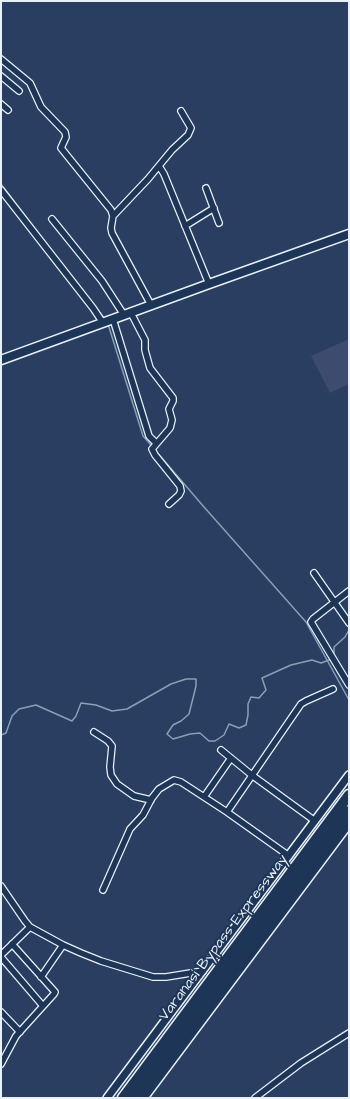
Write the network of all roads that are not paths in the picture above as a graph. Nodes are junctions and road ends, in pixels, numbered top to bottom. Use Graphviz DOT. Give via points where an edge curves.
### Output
graph roads {
  1 [pos="1,59"];
  2 [pos="1,76"];
  3 [pos="19,91"];
  4 [pos="1,104"];
  5 [pos="8,110"];
  6 [pos="181,111"];
  7 [pos="159,166"];
  8 [pos="206,188"];
  9 [pos="1,191"];
  10 [pos="214,208"];
  11 [pos="113,216"];
  12 [pos="52,219"];
  13 [pos="219,222"];
  14 [pos="185,226"];
  15 [pos="349,234"];
  16 [pos="209,284"];
  17 [pos="152,305"];
  18 [pos="127,314"];
  19 [pos="113,319"];
  20 [pos="103,323"];
  21 [pos="1,360"];
  22 [pos="156,443"];
  23 [pos="169,504"];
  24 [pos="314,574"];
  25 [pos="349,591"];
  26 [pos="335,602"];
  27 [pos="349,622"];
  28 [pos="349,685"];
  29 [pos="334,689"];
  30 [pos="94,732"];
  31 [pos="221,750"];
  32 [pos="231,758"];
  33 [pos="349,775"];
  34 [pos="253,776"];
  35 [pos="349,795"];
  36 [pos="204,796"];
  37 [pos="151,800"];
  38 [pos="349,811"];
  39 [pos="227,812"];
  40 [pos="315,821"];
  41 [pos="349,824"];
  42 [pos="289,856"];
  43 [pos="2,888"];
  44 [pos="103,890"];
  45 [pos="30,927"];
  46 [pos="12,944"];
  47 [pos="63,945"];
  48 [pos="1,956"];
  49 [pos="203,971"];
  50 [pos="42,977"];
  51 [pos="43,1006"];
  52 [pos="1,1012"];
  53 [pos="20,1032"];
  54 [pos="349,1033"];
  55 [pos="1,1064"];
  56 [pos="107,1098"];
  57 [pos="124,1098"];
  58 [pos="135,1098"];
  59 [pos="144,1098"];
  60 [pos="255,1098"];
  1 -- 11 [label="street" via="30,83 41,107 65,132 61,148 111,210"];
  2 -- 3 [label="street"];
  4 -- 5 [label="street"];
  6 -- 7 [label="street" via="191,130"];
  7 -- 11 [label="street"];
  7 -- 14 [label="street"];
  8 -- 10 [label="street"];
  9 -- 20 [label="street"];
  10 -- 13 [label="street"];
  10 -- 14 [label="street"];
  11 -- 17 [label="street" via="112,233"];
  12 -- 18 [label="street"];
  14 -- 16 [label="street"];
  15 -- 16 [label="main road"];
  16 -- 17 [label="main road"];
  17 -- 18 [label="main road"];
  18 -- 19 [label="main road"];
  18 -- 22 [label="street" via="145,340 150,368 173,398 169,409 172,423"];
  19 -- 20 [label="main road"];
  19 -- 22 [label="street" via="149,436"];
  20 -- 21 [label="main road"];
  22 -- 23 [label="street" via="152,449 155,455 180,486 179,495"];
  24 -- 26 [label="street"];
  25 -- 26 [label="street"];
  26 -- 27 [label="street"];
  26 -- 28 [label="street" via="311,622"];
  29 -- 34 [label="street" via="301,704"];
  30 -- 37 [label="street" via="112,746 111,774 117,784 130,794"];
  31 -- 32 [label="street"];
  32 -- 34 [label="street"];
  32 -- 36 [label="street"];
  33 -- 40 [label="street"];
  34 -- 39 [label="street"];
  34 -- 40 [label="street"];
  35 -- 57 [label="highway, Varanasi Bypass Expressway"];
  36 -- 37 [label="street" via="174,780 159,789"];
  36 -- 39 [label="street"];
  37 -- 44 [label="street" via="143,815 130,828"];
  38 -- 58 [label="highway, Varanasi Bypass Expressway"];
  39 -- 42 [label="street"];
  40 -- 42 [label="street"];
  41 -- 59 [label="street"];
  42 -- 49 [label="street"];
  43 -- 45 [label="street"];
  45 -- 46 [label="street"];
  45 -- 47 [label="street"];
  46 -- 48 [label="street"];
  46 -- 50 [label="street"];
  47 -- 49 [label="street" via="102,961 153,977"];
  47 -- 50 [label="street"];
  48 -- 51 [label="street"];
  49 -- 56 [label="street"];
  50 -- 51 [label="street" via="55,992"];
  51 -- 53 [label="street"];
  52 -- 53 [label="street"];
  53 -- 55 [label="street"];
  54 -- 60 [label="street" via="301,1063"];
}
